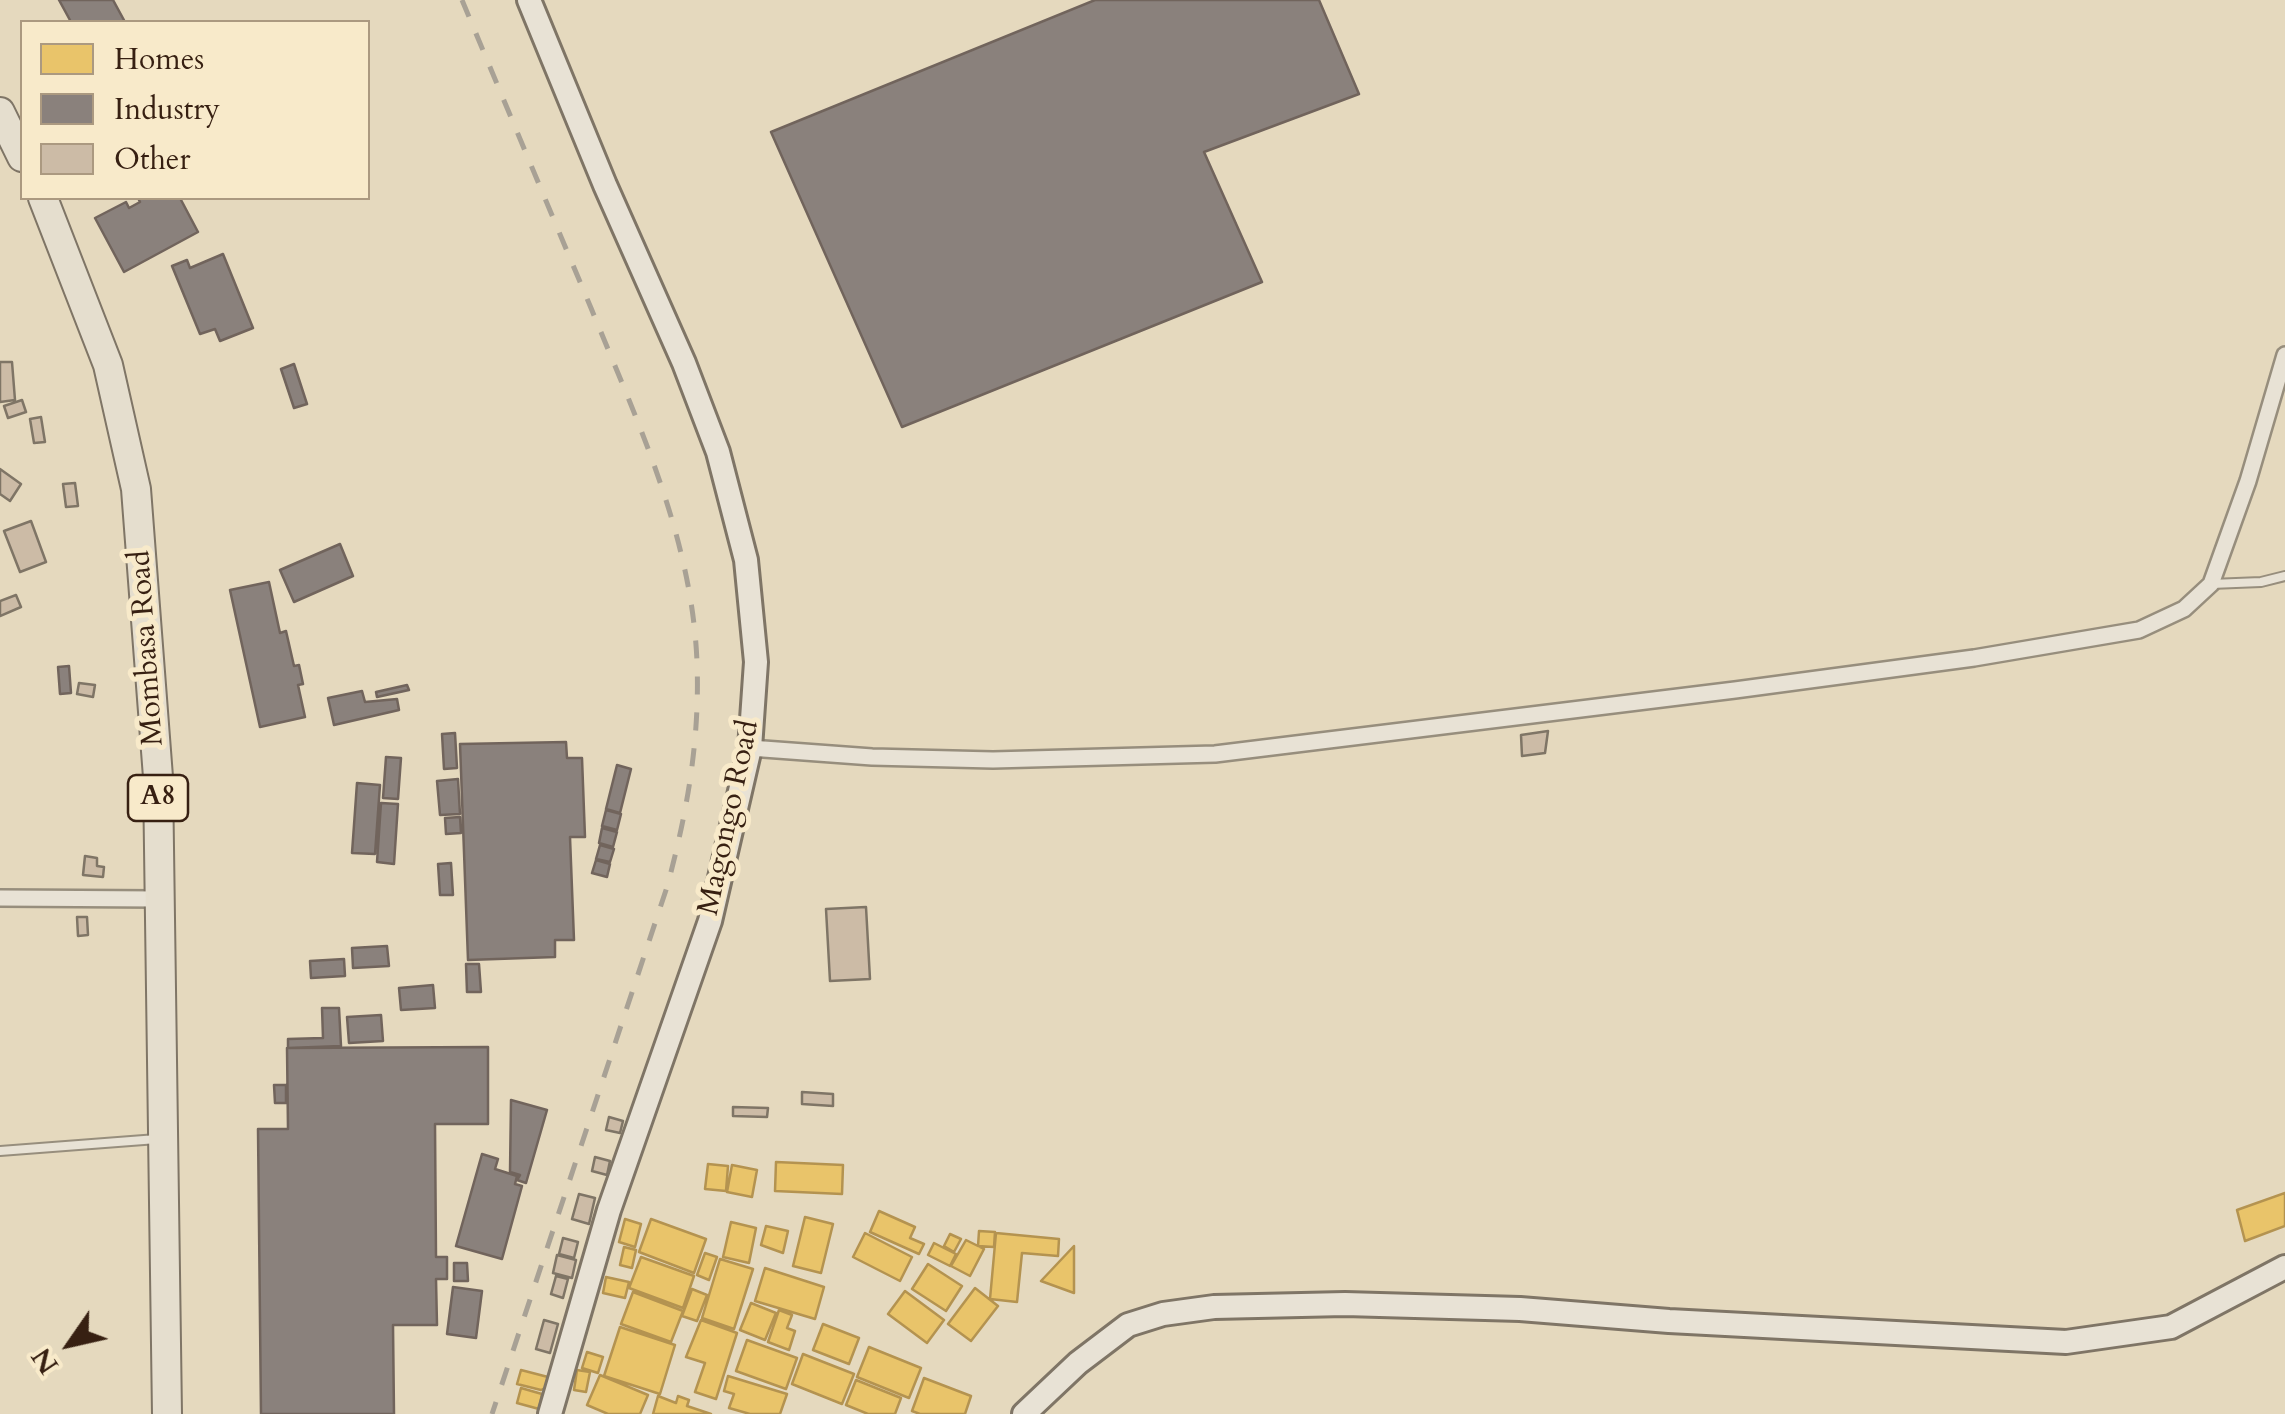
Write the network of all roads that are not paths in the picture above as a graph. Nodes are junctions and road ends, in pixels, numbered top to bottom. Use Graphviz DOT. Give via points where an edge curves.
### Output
graph roads {
  1 [pos="529,0"];
  2 [pos="0,112"];
  3 [pos="20,153"];
  4 [pos="44,200"];
  5 [pos="2285,355"];
  6 [pos="2285,576"];
  7 [pos="2212,584"];
  8 [pos="750,748"];
  9 [pos="0,898"];
  10 [pos="157,899"];
  11 [pos="162,1138"];
  12 [pos="0,1150"];
  13 [pos="2285,1267"];
  14 [pos="167,1414"];
  15 [pos="550,1414"];
  16 [pos="1024,1414"];
  1 -- 8 [label="street, Magongo Road" via="684,363 734,506 756,662"];
  2 -- 3 [label="highway"];
  4 -- 10 [label="highway, Mombasa Road / A8" via="108,365 136,489 157,762"];
  5 -- 7 [label="street"];
  6 -- 7 [label="lane"];
  7 -- 8 [label="street" via="2184,609 2139,630 1974,658 1215,754 993,760"];
  8 -- 15 [label="street, Magongo Road" via="710,920 609,1210"];
  9 -- 10 [label="street"];
  10 -- 11 [label="highway, Mombasa Road / A8"];
  11 -- 12 [label="lane"];
  11 -- 14 [label="highway, Mombasa Road / A8"];
  13 -- 16 [label="street" via="2172,1327 2066,1342 1520,1309 1214,1307 1128,1325"];
}
